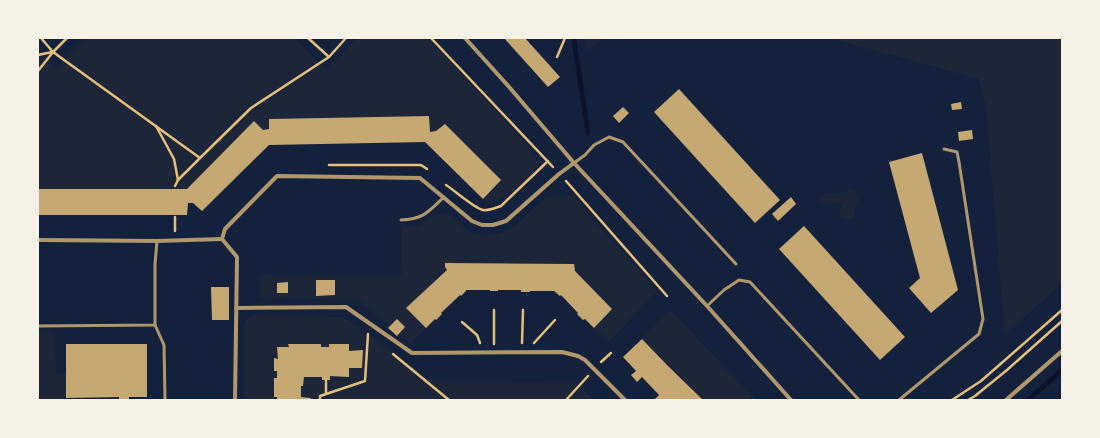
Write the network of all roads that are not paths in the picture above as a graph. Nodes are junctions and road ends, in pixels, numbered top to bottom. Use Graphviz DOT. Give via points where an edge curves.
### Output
graph roads {
  1 [pos="465,38"];
  2 [pos="944,149"];
  3 [pos="574,163"];
  4 [pos="444,197"];
  5 [pos="401,220"];
  6 [pos="222,239"];
  7 [pos="38,240"];
  8 [pos="157,241"];
  9 [pos="736,264"];
  10 [pos="707,306"];
  11 [pos="236,308"];
  12 [pos="155,325"];
  13 [pos="38,326"];
  14 [pos="1062,351"];
  15 [pos="165,400"];
  16 [pos="235,400"];
  17 [pos="625,400"];
  18 [pos="791,400"];
  19 [pos="859,400"];
  20 [pos="899,400"];
  21 [pos="1006,400"];
  1 -- 3 [label="street"];
  2 -- 20 [label="lane" via="957,152 983,319 979,334"];
  3 -- 4 [label="street" via="506,221 493,225 482,225 472,221"];
  3 -- 9 [label="lane" via="594,145 609,137 623,142"];
  3 -- 10 [label="street"];
  4 -- 5 [label="lane" via="421,217"];
  4 -- 6 [label="street" via="420,178 277,176 226,229"];
  6 -- 8 [label="street"];
  6 -- 11 [label="street" via="236,257"];
  7 -- 8 [label="street"];
  8 -- 12 [label="lane"];
  10 -- 18 [label="street"];
  10 -- 19 [label="lane" via="739,280 750,282"];
  11 -- 16 [label="street"];
  11 -- 17 [label="street" via="346,307 412,353 562,352 585,360"];
  12 -- 13 [label="lane"];
  12 -- 15 [label="lane" via="164,345"];
  14 -- 21 [label="street"];
}
